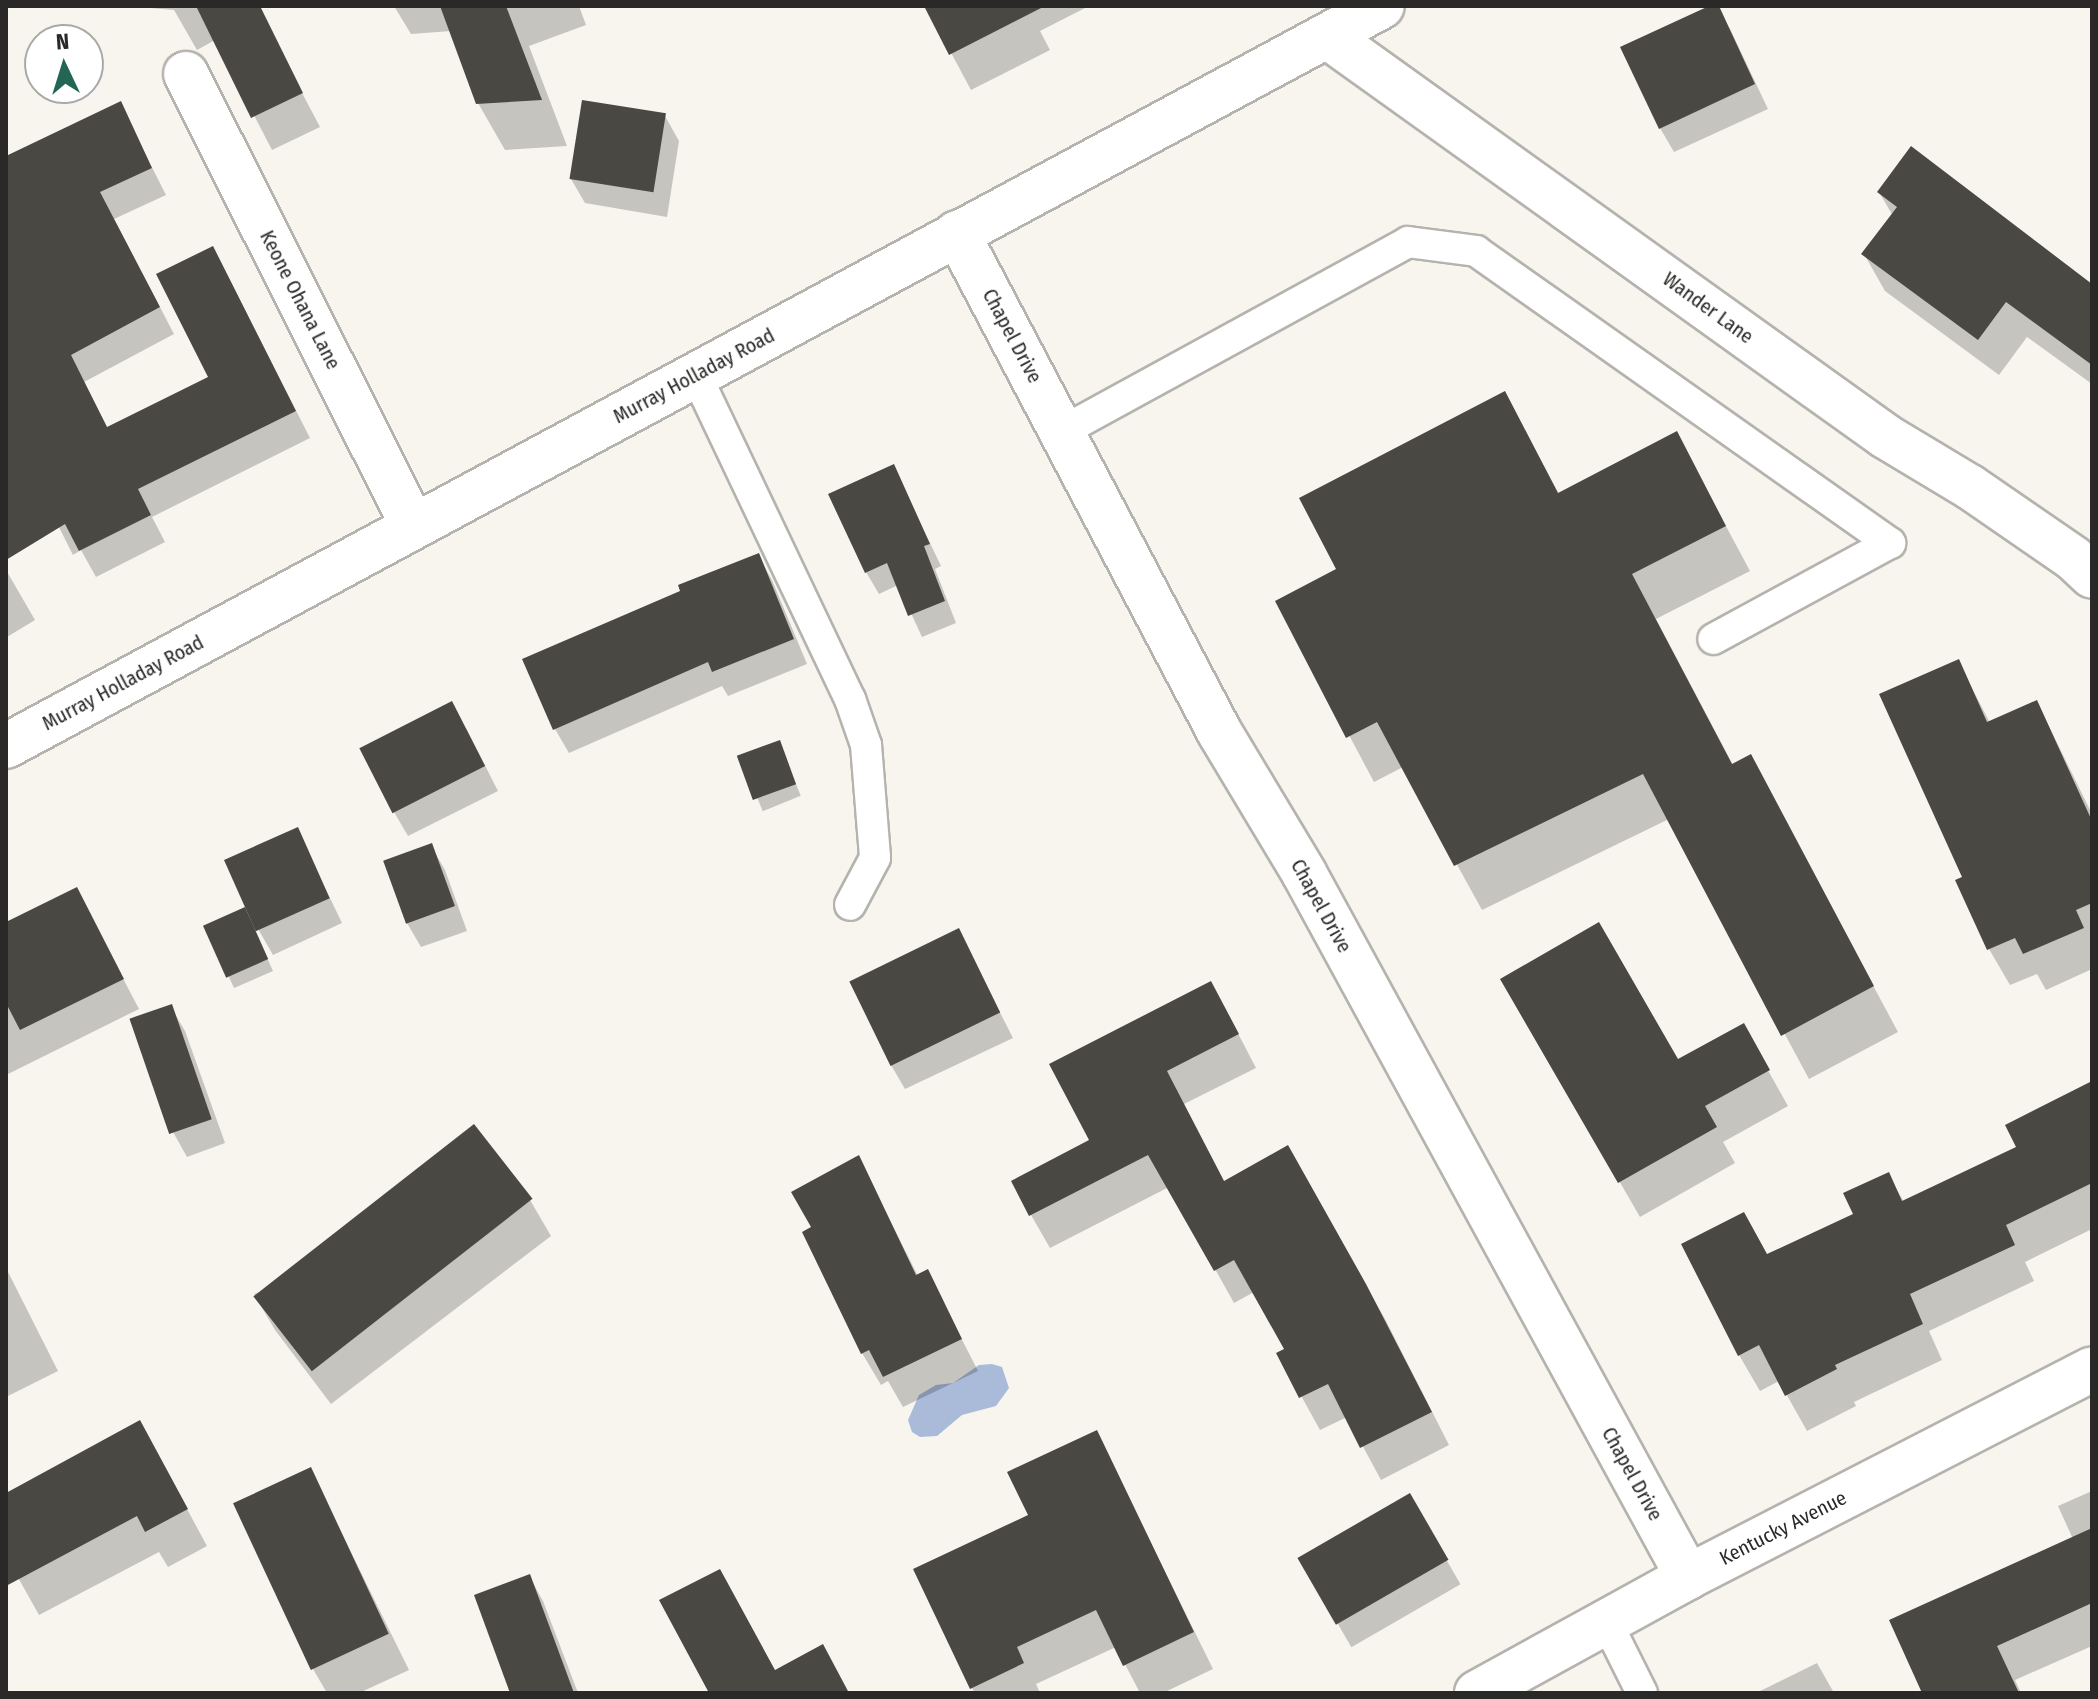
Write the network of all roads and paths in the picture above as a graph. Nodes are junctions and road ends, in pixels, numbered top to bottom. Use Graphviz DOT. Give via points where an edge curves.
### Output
graph roads {
  1 [pos="1382,6"];
  2 [pos="1327,36"];
  3 [pos="186,74"];
  4 [pos="957,233"];
  5 [pos="696,375"];
  6 [pos="1063,431"];
  7 [pos="413,526"];
  8 [pos="2092,576"];
  9 [pos="1713,639"];
  10 [pos="6,746"];
  11 [pos="850,905"];
  12 [pos="2092,1369"];
  13 [pos="1688,1577"];
  14 [pos="1606,1621"];
  15 [pos="1477,1693"];
  16 [pos="1642,1693"];
  1 -- 2 [label="street, Murray Holladay Road"];
  2 -- 4 [label="street, Murray Holladay Road"];
  2 -- 8 [label="street, Wander Lane" via="1885,436 1970,487"];
  3 -- 7 [label="street, Keone Ohana Lane"];
  4 -- 5 [label="street, Murray Holladay Road"];
  4 -- 6 [label="street, Chapel Drive"];
  5 -- 7 [label="street, Murray Holladay Road"];
  5 -- 11 [label="lane" via="850,699 866,745 875,858"];
  6 -- 9 [label="lane" via="1408,242 1476,251 1890,543"];
  6 -- 13 [label="street, Chapel Drive" via="1220,733 1304,873"];
  7 -- 10 [label="street, Murray Holladay Road"];
  12 -- 13 [label="street, Kentucky Avenue"];
  13 -- 14 [label="street, Kentucky Avenue"];
  14 -- 15 [label="street, Kentucky Avenue"];
  14 -- 16 [label="lane"];
}
